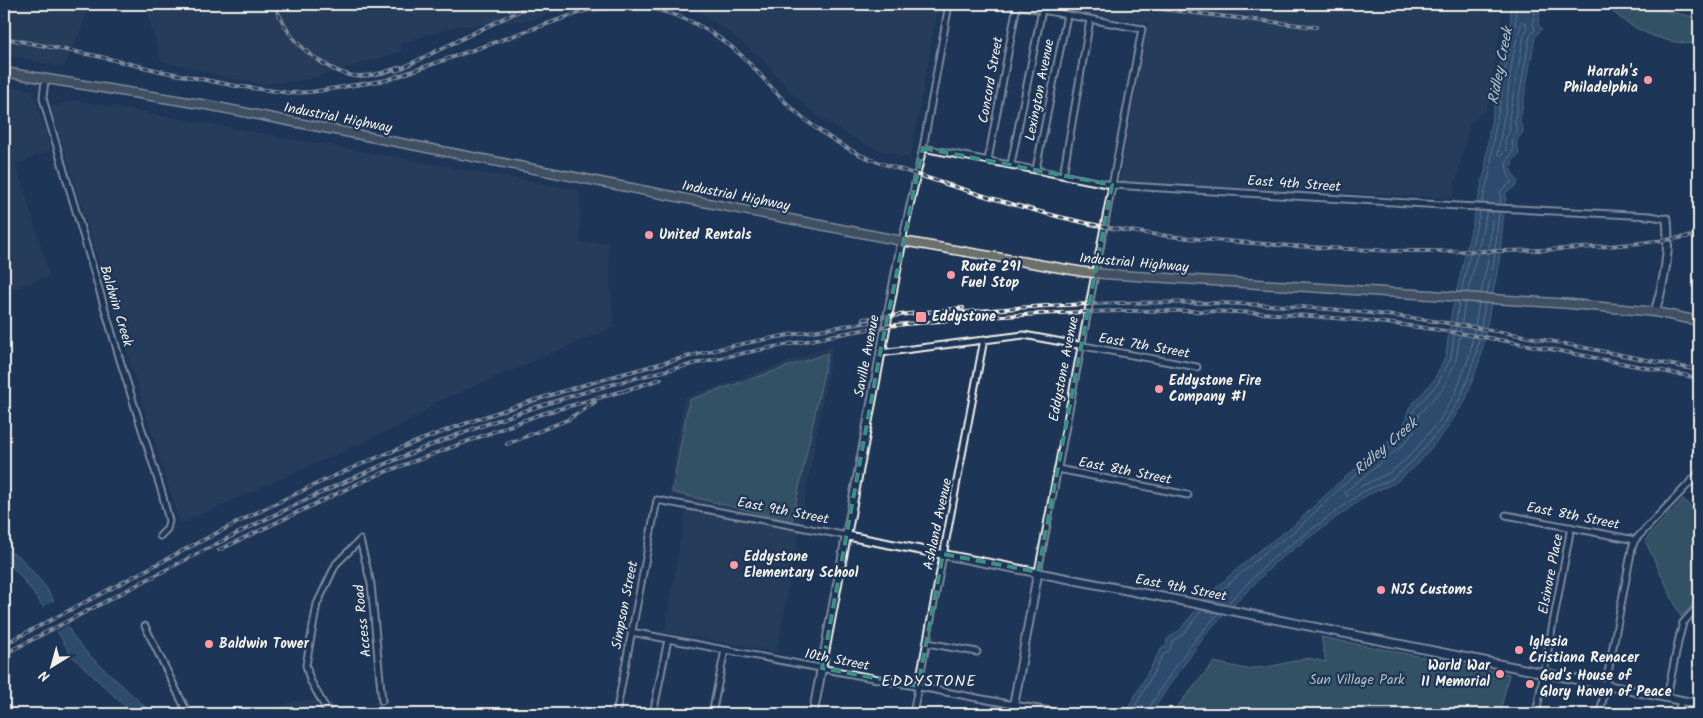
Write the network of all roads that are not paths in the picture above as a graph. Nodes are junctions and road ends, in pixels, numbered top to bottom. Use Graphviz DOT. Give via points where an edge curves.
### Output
graph roads {
  1 [pos="949,4"];
  2 [pos="1010,4"];
  3 [pos="1017,5"];
  4 [pos="1042,10"];
  5 [pos="1067,15"];
  6 [pos="1090,20"];
  7 [pos="4,72"];
  8 [pos="46,80"];
  9 [pos="923,148"];
  10 [pos="988,160"];
  11 [pos="1011,164"];
  12 [pos="1036,169"];
  13 [pos="1063,175"];
  14 [pos="1112,185"];
  15 [pos="1668,219"];
  16 [pos="902,241"];
  17 [pos="1655,312"];
  18 [pos="1699,321"];
  19 [pos="984,339"];
  20 [pos="1081,347"];
  21 [pos="880,353"];
  22 [pos="1197,367"];
  23 [pos="1058,469"];
  24 [pos="1699,473"];
  25 [pos="1188,495"];
  26 [pos="657,500"];
  27 [pos="1506,515"];
  28 [pos="1571,527"];
  29 [pos="160,536"];
  30 [pos="848,536"];
  31 [pos="1635,540"];
  32 [pos="942,554"];
  33 [pos="1038,572"];
  34 [pos="1699,605"];
  35 [pos="145,626"];
  36 [pos="631,632"];
  37 [pos="668,639"];
  38 [pos="927,643"];
  39 [pos="725,650"];
  40 [pos="977,652"];
  41 [pos="822,668"];
  42 [pos="1544,673"];
  43 [pos="1606,685"];
  44 [pos="918,686"];
  45 [pos="1667,698"];
  46 [pos="1681,700"];
  47 [pos="382,701"];
  48 [pos="1699,704"];
  49 [pos="1014,706"];
  50 [pos="188,714"];
  51 [pos="329,714"];
  52 [pos="616,714"];
  53 [pos="653,714"];
  54 [pos="712,714"];
  55 [pos="813,714"];
  56 [pos="913,714"];
  57 [pos="1012,714"];
  58 [pos="1068,714"];
  59 [pos="1536,714"];
  60 [pos="1600,714"];
  61 [pos="1678,714"];
  1 -- 9 [label="street, Saville Avenue"];
  2 -- 3 [label="street"];
  3 -- 4 [label="street"];
  3 -- 10 [label="street, Concord Street"];
  4 -- 5 [label="street"];
  4 -- 11 [label="street"];
  5 -- 6 [label="street"];
  5 -- 12 [label="street, Lexington Avenue"];
  6 -- 13 [label="street"];
  6 -- 14 [label="street, Eddystone Avenue" via="1142,29"];
  7 -- 8 [label="main road, Industrial Highway"];
  8 -- 16 [label="main road, Industrial Highway" via="207,105"];
  8 -- 29 [label="street, Baldwin Creek" via="43,98 47,113 162,493 169,521 168,530"];
  9 -- 10 [label="street, East 4th Street"];
  9 -- 16 [label="street, Saville Avenue"];
  10 -- 11 [label="street, East 4th Street"];
  11 -- 12 [label="street, East 4th Street"];
  12 -- 13 [label="street, East 4th Street"];
  13 -- 14 [label="street, East 4th Street"];
  14 -- 15 [label="street, East 4th Street"];
  14 -- 20 [label="street, Eddystone Avenue"];
  15 -- 17 [label="street" via="1664,272"];
  16 -- 17 [label="main road, Industrial Highway, bridge" via="1104,274"];
  16 -- 21 [label="street, Saville Avenue"];
  17 -- 18 [label="main road"];
  19 -- 20 [label="street, East 7th Street" via="1024,335"];
  19 -- 21 [label="street, East 7th Street"];
  19 -- 32 [label="street, Ashland Avenue"];
  20 -- 22 [label="street, East 7th Street"];
  20 -- 23 [label="street, Eddystone Avenue"];
  21 -- 30 [label="street, Saville Avenue"];
  23 -- 25 [label="street, East 8th Street"];
  23 -- 33 [label="street, Eddystone Avenue"];
  24 -- 31 [label="street"];
  26 -- 30 [label="street, East 9th Street"];
  26 -- 36 [label="street, Simpson Street"];
  27 -- 28 [label="street, East 8th Street"];
  28 -- 31 [label="street, East 8th Street"];
  28 -- 42 [label="street, Elsinore Place"];
  30 -- 32 [label="street, East 9th Street"];
  30 -- 41 [label="street, Saville Avenue"];
  31 -- 43 [label="street"];
  32 -- 33 [label="street, East 9th Street"];
  32 -- 38 [label="street, Ashland Avenue"];
  33 -- 42 [label="street, East 9th Street"];
  33 -- 49 [label="street, Eddystone Avenue"];
  34 -- 45 [label="street" via="1683,623"];
  35 -- 50 [label="street"];
  36 -- 37 [label="street, 10th Street"];
  36 -- 52 [label="street, Simpson Street"];
  37 -- 39 [label="street, 10th Street"];
  37 -- 53 [label="street"];
  38 -- 40 [label="street"];
  38 -- 44 [label="street, Ashland Avenue"];
  39 -- 41 [label="street, 10th Street"];
  39 -- 54 [label="street"];
  41 -- 44 [label="street, 10th Street"];
  41 -- 55 [label="street, Saville Avenue"];
  42 -- 43 [label="street, East 9th Street"];
  42 -- 59 [label="street, Elsinore Place"];
  43 -- 45 [label="street, East 9th Street"];
  43 -- 60 [label="street"];
  44 -- 49 [label="street, 10th Street"];
  44 -- 56 [label="street, Ashland Avenue"];
  45 -- 46 [label="street, East 9th Street"];
  46 -- 48 [label="street, East 9th Street"];
  46 -- 61 [label="street"];
  47 -- 51 [label="street, Access Road" via="371,584 360,540 336,564 317,604 306,665 310,680"];
  49 -- 57 [label="street, Eddystone Avenue"];
  49 -- 58 [label="street, 10th Street"];
}
